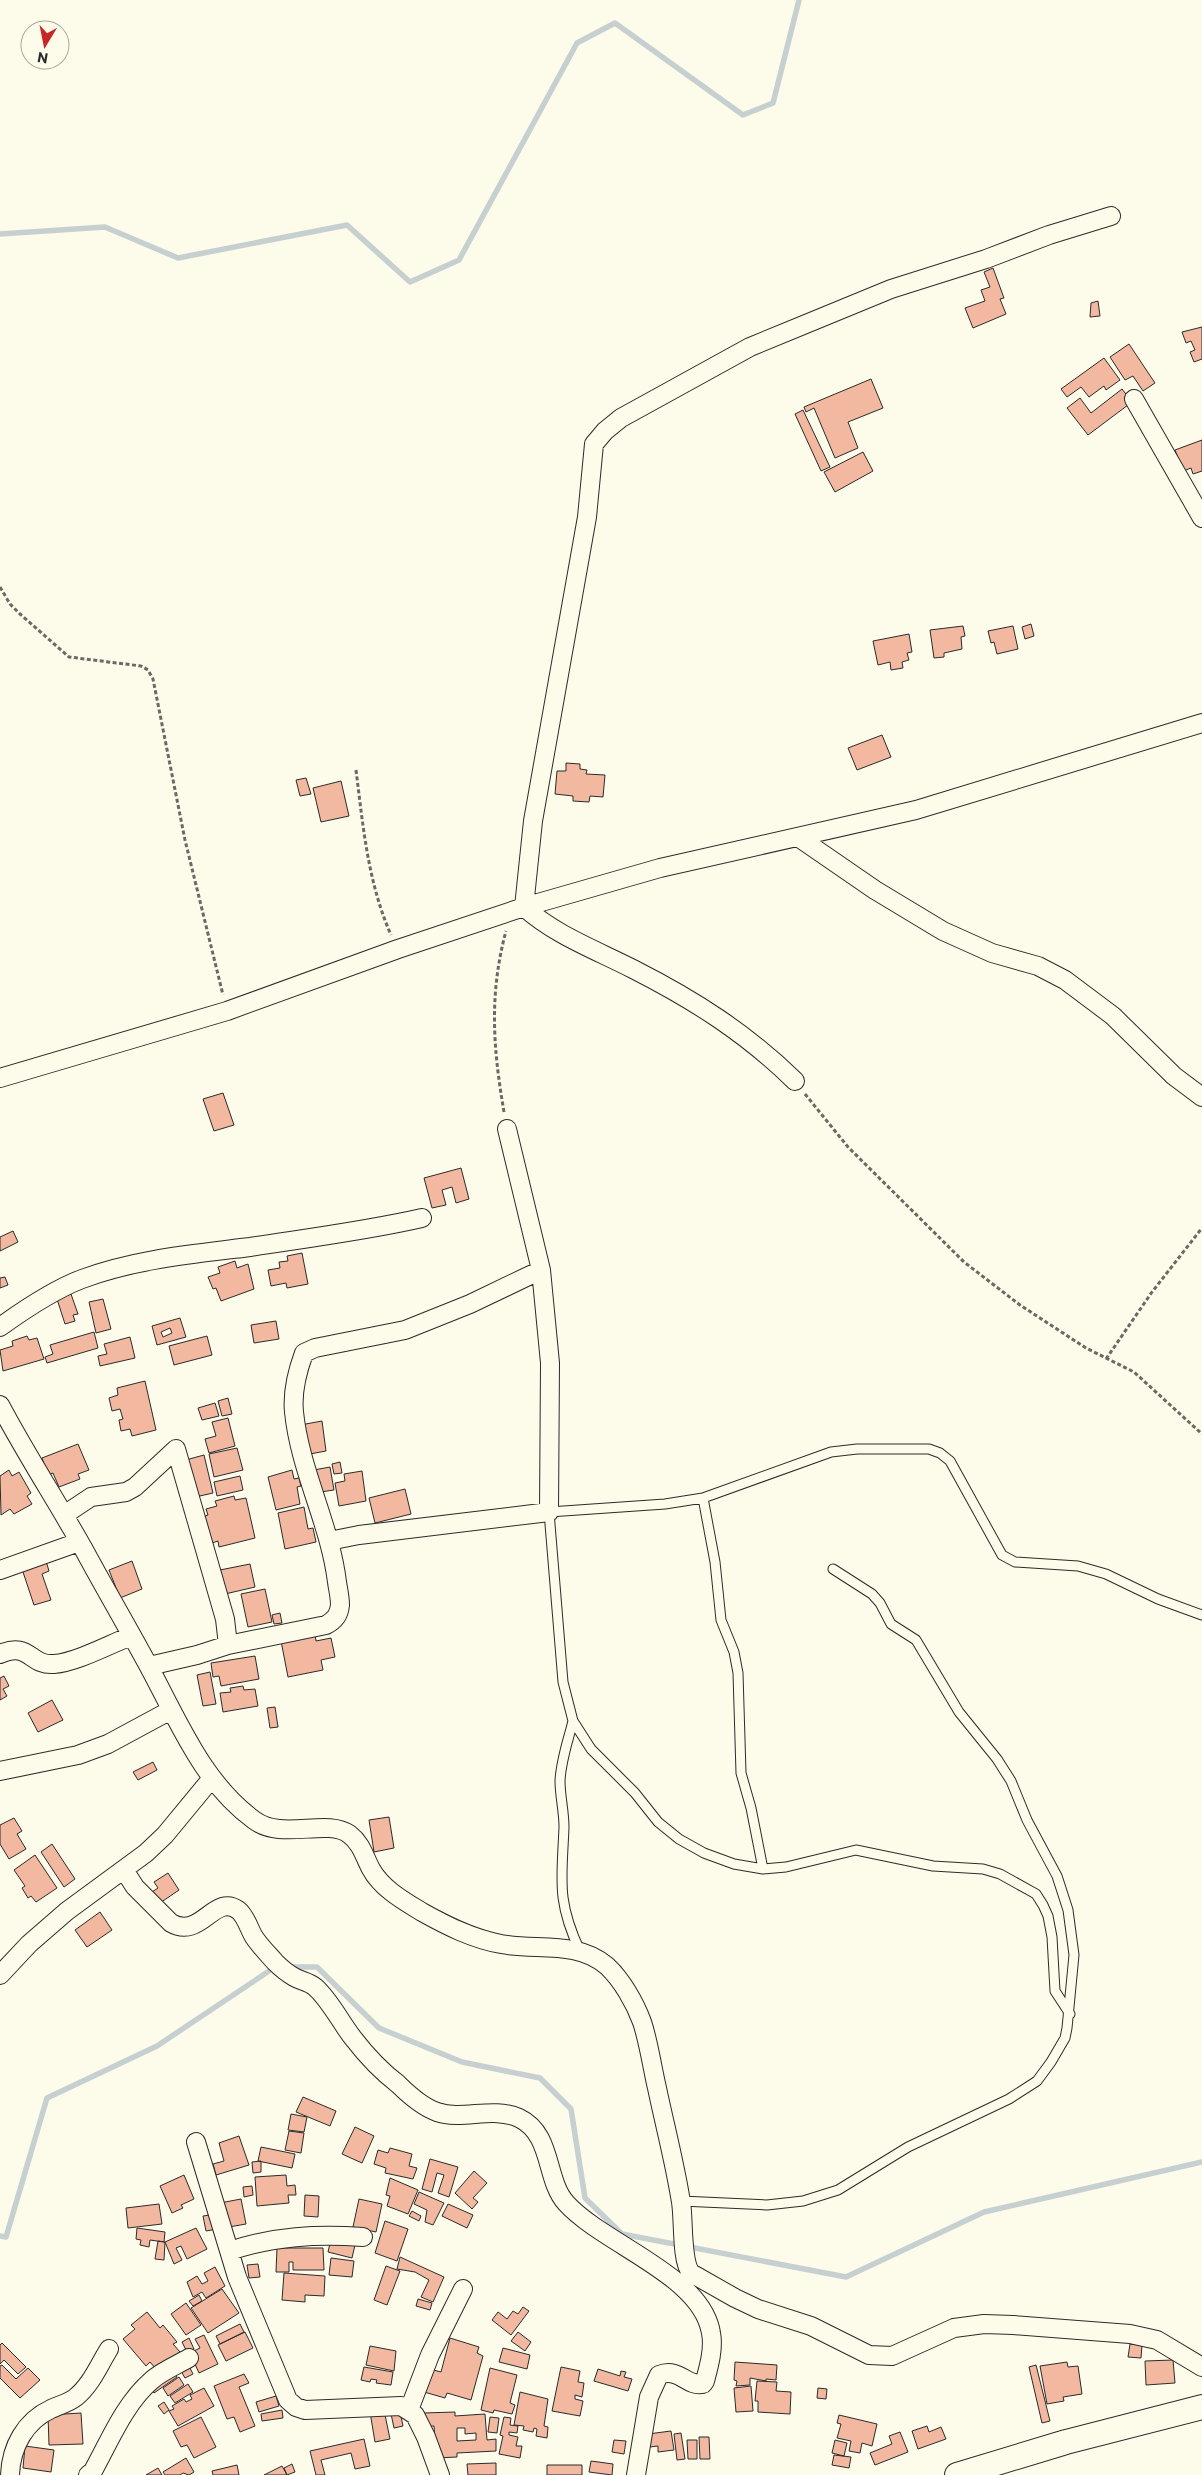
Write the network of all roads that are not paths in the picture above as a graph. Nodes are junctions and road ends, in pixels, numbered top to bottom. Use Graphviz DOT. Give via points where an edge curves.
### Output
graph roads {
  1 [pos="1111,216"];
  2 [pos="1134,399"];
  3 [pos="1202,518"];
  4 [pos="1202,723"];
  5 [pos="798,837"];
  6 [pos="517,910"];
  7 [pos="0,1078"];
  8 [pos="795,1081"];
  9 [pos="1202,1098"];
  10 [pos="507,1129"];
  11 [pos="422,1218"];
  12 [pos="541,1270"];
  13 [pos="0,1327"];
  14 [pos="0,1405"];
  15 [pos="703,1498"];
  16 [pos="549,1512"];
  17 [pos="64,1515"];
  18 [pos="328,1541"];
  19 [pos="79,1542"];
  20 [pos="833,1569"];
  21 [pos="0,1570"];
  22 [pos="1202,1615"];
  23 [pos="130,1636"];
  24 [pos="228,1644"];
  25 [pos="0,1654"];
  26 [pos="148,1666"];
  27 [pos="171,1710"];
  28 [pos="573,1721"];
  29 [pos="0,1771"];
  30 [pos="212,1778"];
  31 [pos="763,1869"];
  32 [pos="124,1870"];
  33 [pos="580,1951"];
  34 [pos="0,1975"];
  35 [pos="1070,2014"];
  36 [pos="196,2142"];
  37 [pos="681,2201"];
  38 [pos="363,2237"];
  39 [pos="230,2251"];
  40 [pos="463,2289"];
  41 [pos="109,2349"];
  42 [pos="189,2358"];
  43 [pos="1202,2367"];
  44 [pos="1202,2407"];
  45 [pos="409,2410"];
  46 [pos="10,2475"];
  47 [pos="88,2475"];
  48 [pos="440,2475"];
  49 [pos="636,2475"];
  50 [pos="957,2475"];
  1 -- 6 [label="street" via="891,289 767,340 621,418 604,431 594,444 587,517"];
  2 -- 3 [label="street"];
  4 -- 5 [label="street" via="916,810"];
  5 -- 6 [label="street" via="660,868"];
  5 -- 9 [label="street" via="875,890 943,931 976,946 1038,966 1066,980 1113,1016 1174,1076"];
  6 -- 7 [label="street" via="398,948 227,1011"];
  6 -- 8 [label="street" via="667,986 720,1018 765,1051"];
  10 -- 12 [label="street"];
  11 -- 13 [label="street" via="369,1230 196,1254 110,1270 49,1296"];
  12 -- 16 [label="street" via="550,1363"];
  12 -- 18 [label="street" via="405,1330 304,1352 295,1386 294,1414 304,1463"];
  14 -- 17 [label="street"];
  15 -- 16 [label="lane" via="665,1504"];
  15 -- 22 [label="lane" via="830,1452 929,1449 950,1461 1002,1555 1014,1562 1078,1566 1106,1574 1158,1599"];
  15 -- 31 [label="lane" via="715,1562 721,1620 734,1652 738,1673 740,1773 751,1808"];
  16 -- 18 [label="street"];
  16 -- 28 [label="lane" via="562,1674"];
  17 -- 19 [label="street"];
  17 -- 24 [label="street" via="91,1497 126,1492 136,1487 176,1449 225,1619"];
  18 -- 24 [label="street" via="340,1604 334,1621 309,1629"];
  19 -- 21 [label="street"];
  19 -- 23 [label="street"];
  20 -- 35 [label="lane" via="872,1594 892,1624 916,1640 959,1712 1011,1781 1027,1820 1057,1876 1068,1910 1074,1955"];
  23 -- 25 [label="street" via="54,1664 41,1663 22,1650 12,1649"];
  23 -- 26 [label="street"];
  24 -- 26 [label="street"];
  26 -- 27 [label="street"];
  27 -- 29 [label="street" via="108,1744 62,1759"];
  27 -- 30 [label="street"];
  28 -- 31 [label="lane" via="591,1749 635,1793 658,1822 679,1839 734,1864"];
  28 -- 33 [label="lane" via="561,1765 564,1826 561,1887 564,1907"];
  30 -- 32 [label="street" via="164,1835"];
  30 -- 33 [label="street" via="237,1806 258,1823 286,1830 330,1828 346,1832 361,1846 372,1871 391,1892 451,1927 503,1945"];
  31 -- 35 [label="lane" via="786,1867 856,1850 933,1866 983,1869 1000,1874 1036,1894 1043,1905 1052,1937 1055,1991"];
  32 -- 34 [label="street" via="67,1911"];
  32 -- 49 [label="street" via="135,1887 177,1926 186,1928 197,1924 222,1906 240,1911 254,1936 276,1962 293,1977 316,1988 371,2059 436,2112 504,2113 521,2119 534,2129 545,2148 565,2202 608,2237 688,2291 708,2317 712,2335 705,2380 703,2384 696,2385 673,2373 659,2375 649,2397"];
  33 -- 37 [label="street" via="606,1965 626,1990 642,2022"];
  35 -- 37 [label="lane" via="1065,2038 1037,2080 1009,2099 908,2147 838,2190 803,2201 767,2205"];
  36 -- 39 [label="street"];
  37 -- 43 [label="street" via="684,2259 691,2273 758,2309 811,2326 869,2355 892,2356 954,2328 1013,2325 1130,2334 1157,2340"];
  38 -- 39 [label="street" via="282,2237"];
  39 -- 45 [label="street" via="237,2276 288,2400 305,2410 386,2405"];
  40 -- 45 [label="street" via="430,2355"];
  41 -- 46 [label="street" via="82,2392 49,2410 26,2429 14,2452"];
  42 -- 47 [label="street" via="153,2378 137,2395"];
  44 -- 50 [label="street" via="1066,2442"];
  45 -- 48 [label="street" via="426,2437"];
}
